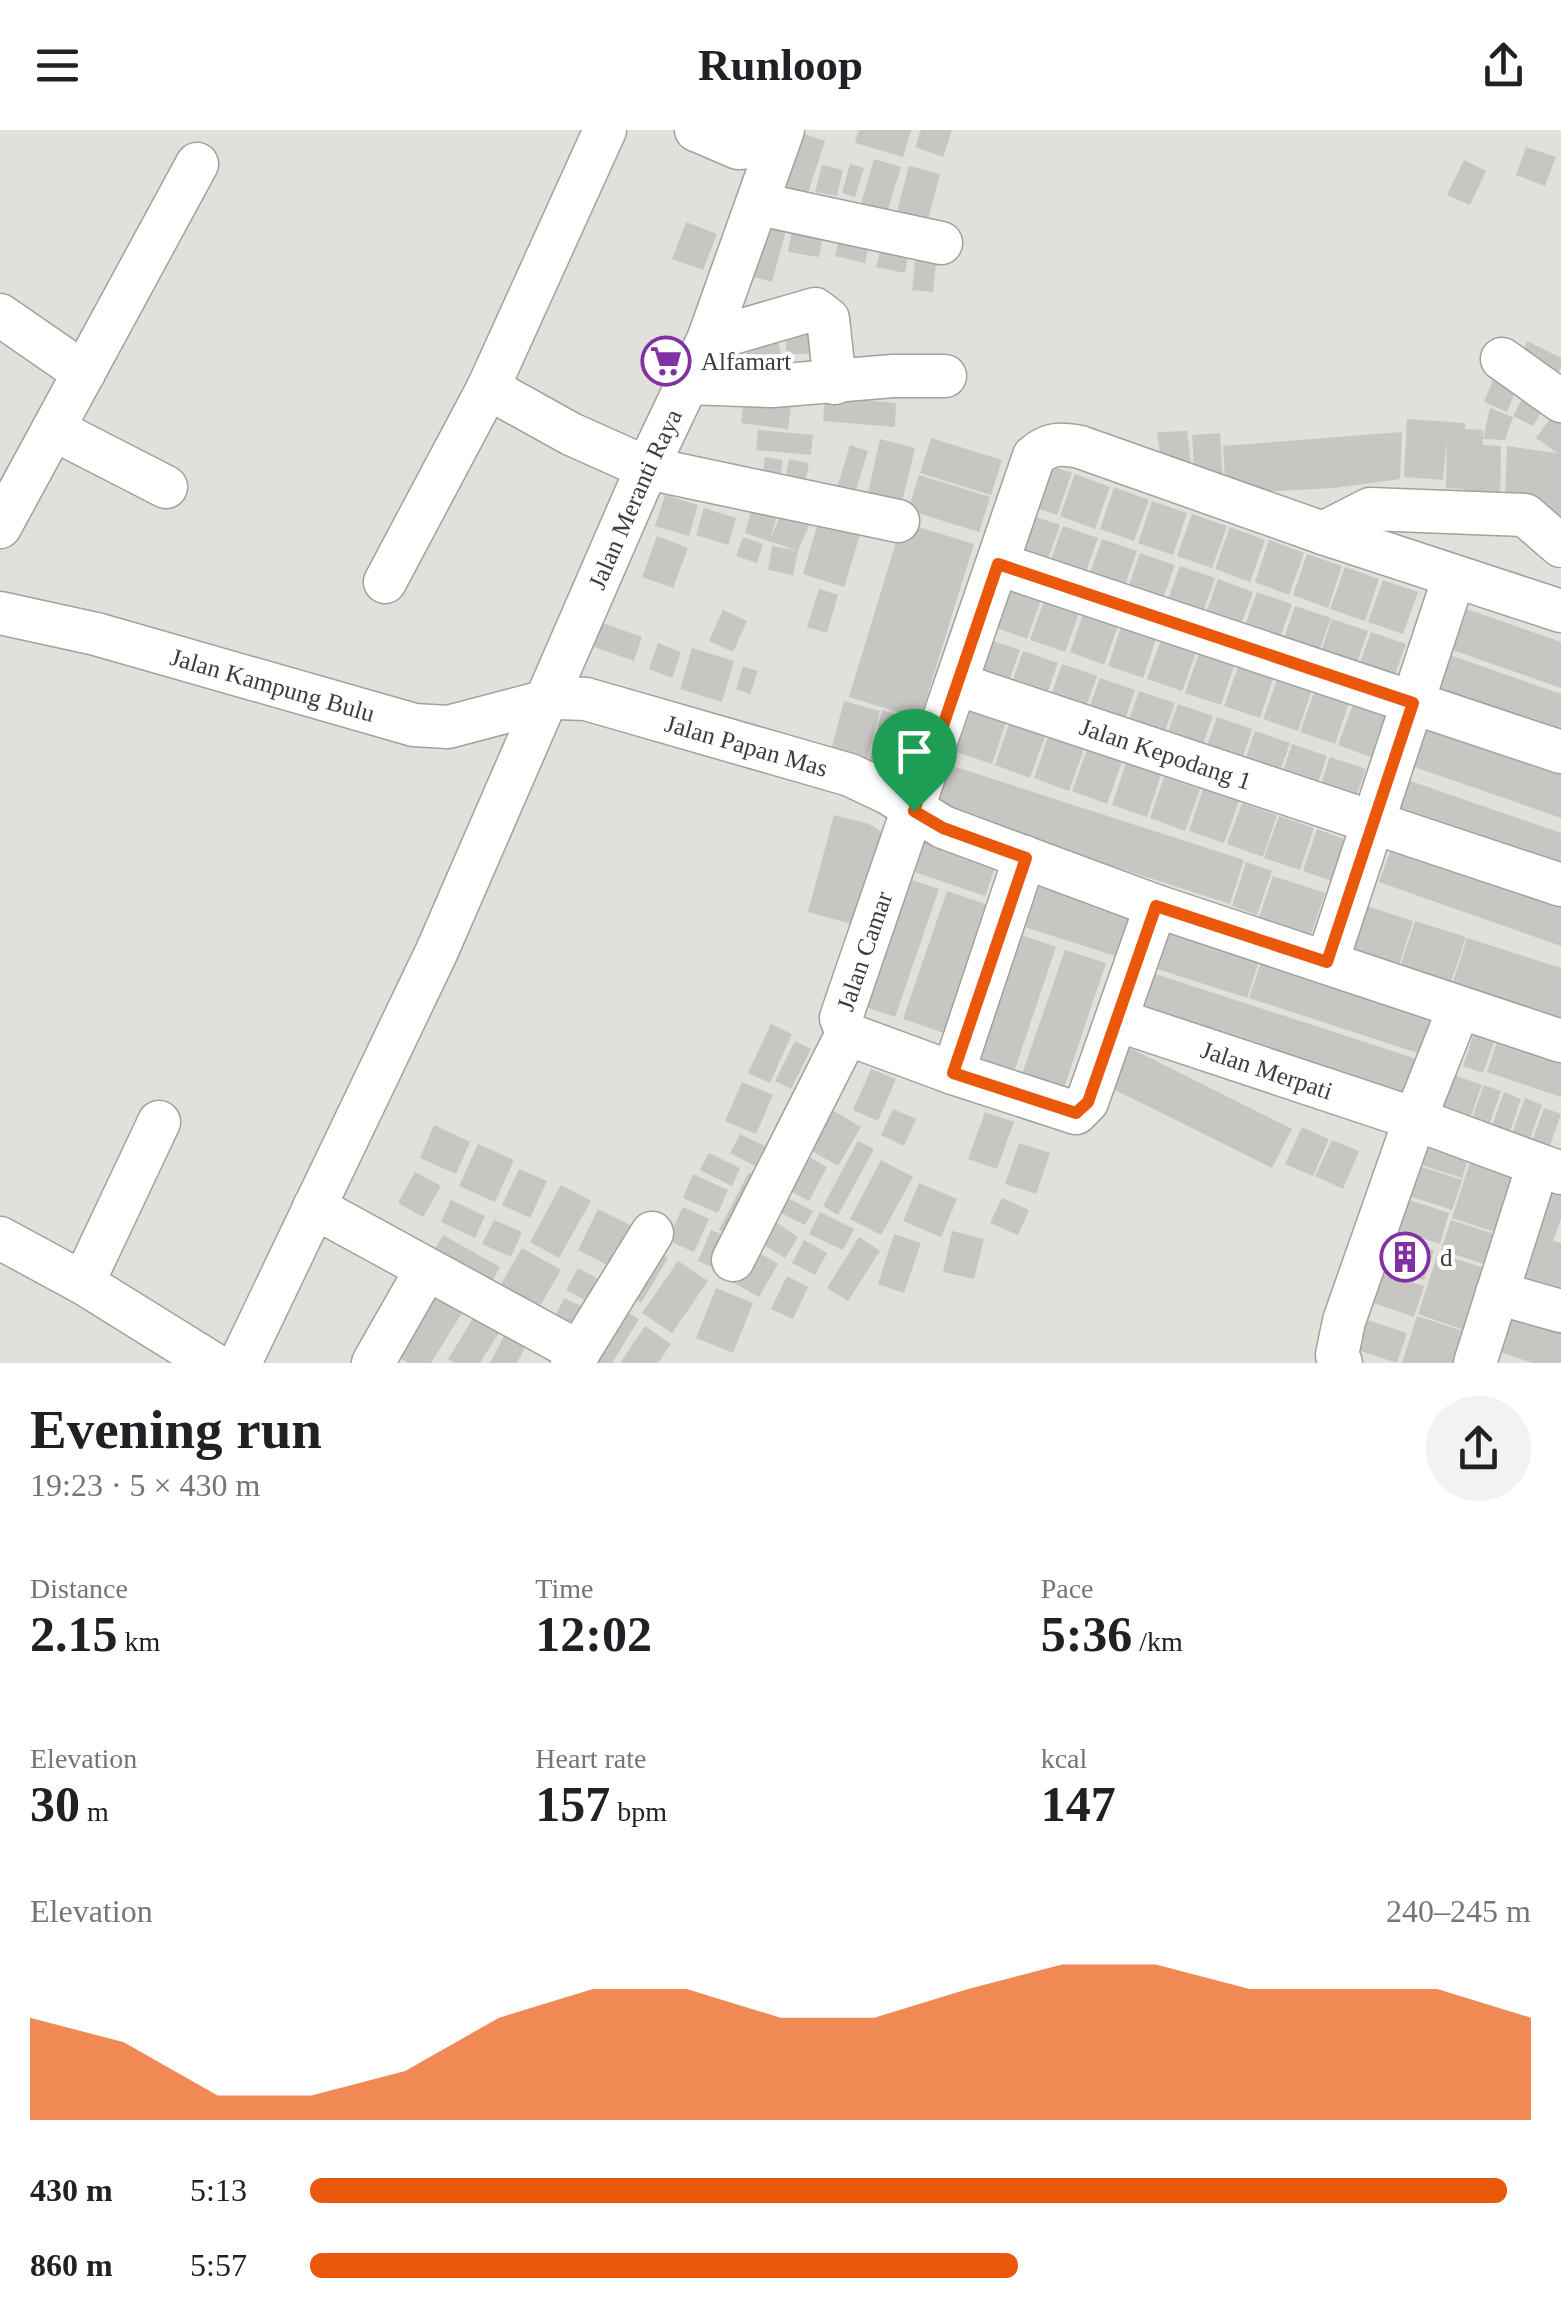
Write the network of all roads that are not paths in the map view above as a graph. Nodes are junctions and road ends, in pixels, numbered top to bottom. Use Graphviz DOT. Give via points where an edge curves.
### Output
graph roads {
  1 [pos="605,130"];
  2 [pos="696,130"];
  3 [pos="760,130"];
  4 [pos="783,130"];
  5 [pos="198,164"];
  6 [pos="759,204"];
  7 [pos="941,243"];
  8 [pos="0,315"];
  9 [pos="708,340"];
  10 [pos="1502,358"];
  11 [pos="84,373"];
  12 [pos="945,376"];
  13 [pos="687,383"];
  14 [pos="834,383"];
  15 [pos="488,388"];
  16 [pos="1561,401"];
  17 [pos="53,429"];
  18 [pos="646,468"];
  19 [pos="166,487"];
  20 [pos="898,521"];
  21 [pos="0,527"];
  22 [pos="1322,533"];
  23 [pos="1561,546"];
  24 [pos="998,564"];
  25 [pos="1454,577"];
  26 [pos="385,582"];
  27 [pos="1561,611"];
  28 [pos="0,612"];
  29 [pos="957,684"];
  30 [pos="546,702"];
  31 [pos="1413,703"];
  32 [pos="1561,752"];
  33 [pos="914,811"];
  34 [pos="1374,822"];
  35 [pos="1026,858"];
  36 [pos="1561,885"];
  37 [pos="1156,906"];
  38 [pos="1327,962"];
  39 [pos="1459,1008"];
  40 [pos="1116,1020"];
  41 [pos="847,1034"];
  42 [pos="1561,1041"];
  43 [pos="953,1073"];
  44 [pos="1415,1120"];
  45 [pos="159,1122"];
  46 [pos="1550,1169"];
  47 [pos="314,1207"];
  48 [pos="652,1234"];
  49 [pos="0,1238"];
  50 [pos="733,1260"];
  51 [pos="426,1270"];
  52 [pos="83,1283"];
  53 [pos="1497,1293"];
  54 [pos="1561,1311"];
  55 [pos="575,1357"];
  56 [pos="212,1363"];
  57 [pos="240,1363"];
  58 [pos="373,1363"];
  59 [pos="1341,1363"];
  60 [pos="1475,1363"];
  1 -- 15 [label="street"];
  2 -- 3 [label="street" via="738,148 750,147"];
  4 -- 6 [label="street, Jalan Meranti Raya"];
  5 -- 11 [label="street"];
  6 -- 7 [label="street"];
  6 -- 9 [label="street, Jalan Meranti Raya"];
  8 -- 11 [label="street"];
  9 -- 13 [label="street, Jalan Meranti Raya"];
  9 -- 14 [label="street" via="815,309 828,319"];
  10 -- 16 [label="street"];
  11 -- 17 [label="street"];
  12 -- 14 [label="street"];
  13 -- 14 [label="street"];
  13 -- 18 [label="street, Jalan Meranti Raya"];
  15 -- 18 [label="street"];
  15 -- 26 [label="street"];
  17 -- 19 [label="street"];
  17 -- 21 [label="street"];
  18 -- 20 [label="street"];
  18 -- 30 [label="street, Jalan Meranti Raya"];
  22 -- 23 [label="street" via="1370,509 1525,516"];
  22 -- 24 [label="street, Jalan Camar" via="1062,443 1034,456"];
  22 -- 25 [label="street, Jalan Camar"];
  24 -- 29 [label="street, Jalan Camar"];
  24 -- 31 [label="street"];
  25 -- 27 [label="street, Jalan Camar"];
  25 -- 31 [label="street"];
  28 -- 30 [label="street, Jalan Kampung Bulu" via="414,725 448,726"];
  29 -- 33 [label="street, Jalan Camar"];
  29 -- 34 [label="street, Jalan Kepodang 1"];
  30 -- 33 [label="street, Jalan Papan Mas" via="586,699 850,775"];
  30 -- 47 [label="street, Jalan Meranti Raya"];
  31 -- 32 [label="street"];
  31 -- 34 [label="street"];
  33 -- 35 [label="street, Jalan Papan Mas"];
  33 -- 41 [label="street, Jalan Camar" via="844,1010"];
  34 -- 36 [label="street, Jalan Kepodang 1"];
  34 -- 38 [label="street"];
  35 -- 37 [label="street, Jalan Papan Mas"];
  35 -- 43 [label="street"];
  37 -- 38 [label="street, Jalan Papan Mas"];
  37 -- 40 [label="street"];
  38 -- 39 [label="street, Jalan Papan Mas"];
  39 -- 42 [label="street, Jalan Papan Mas"];
  39 -- 44 [label="street"];
  40 -- 43 [label="street" via="1088,1102 1076,1113"];
  40 -- 44 [label="street, Jalan Merpati"];
  41 -- 43 [label="street"];
  41 -- 50 [label="street"];
  44 -- 46 [label="street, Jalan Merpati"];
  44 -- 59 [label="street" via="1344,1321"];
  45 -- 52 [label="street"];
  46 -- 53 [label="street"];
  47 -- 51 [label="street"];
  47 -- 57 [label="street, Jalan Meranti Raya"];
  48 -- 55 [label="street"];
  49 -- 52 [label="street"];
  51 -- 55 [label="street"];
  51 -- 58 [label="street"];
  52 -- 56 [label="street"];
  53 -- 54 [label="street"];
  53 -- 60 [label="street"];
}
